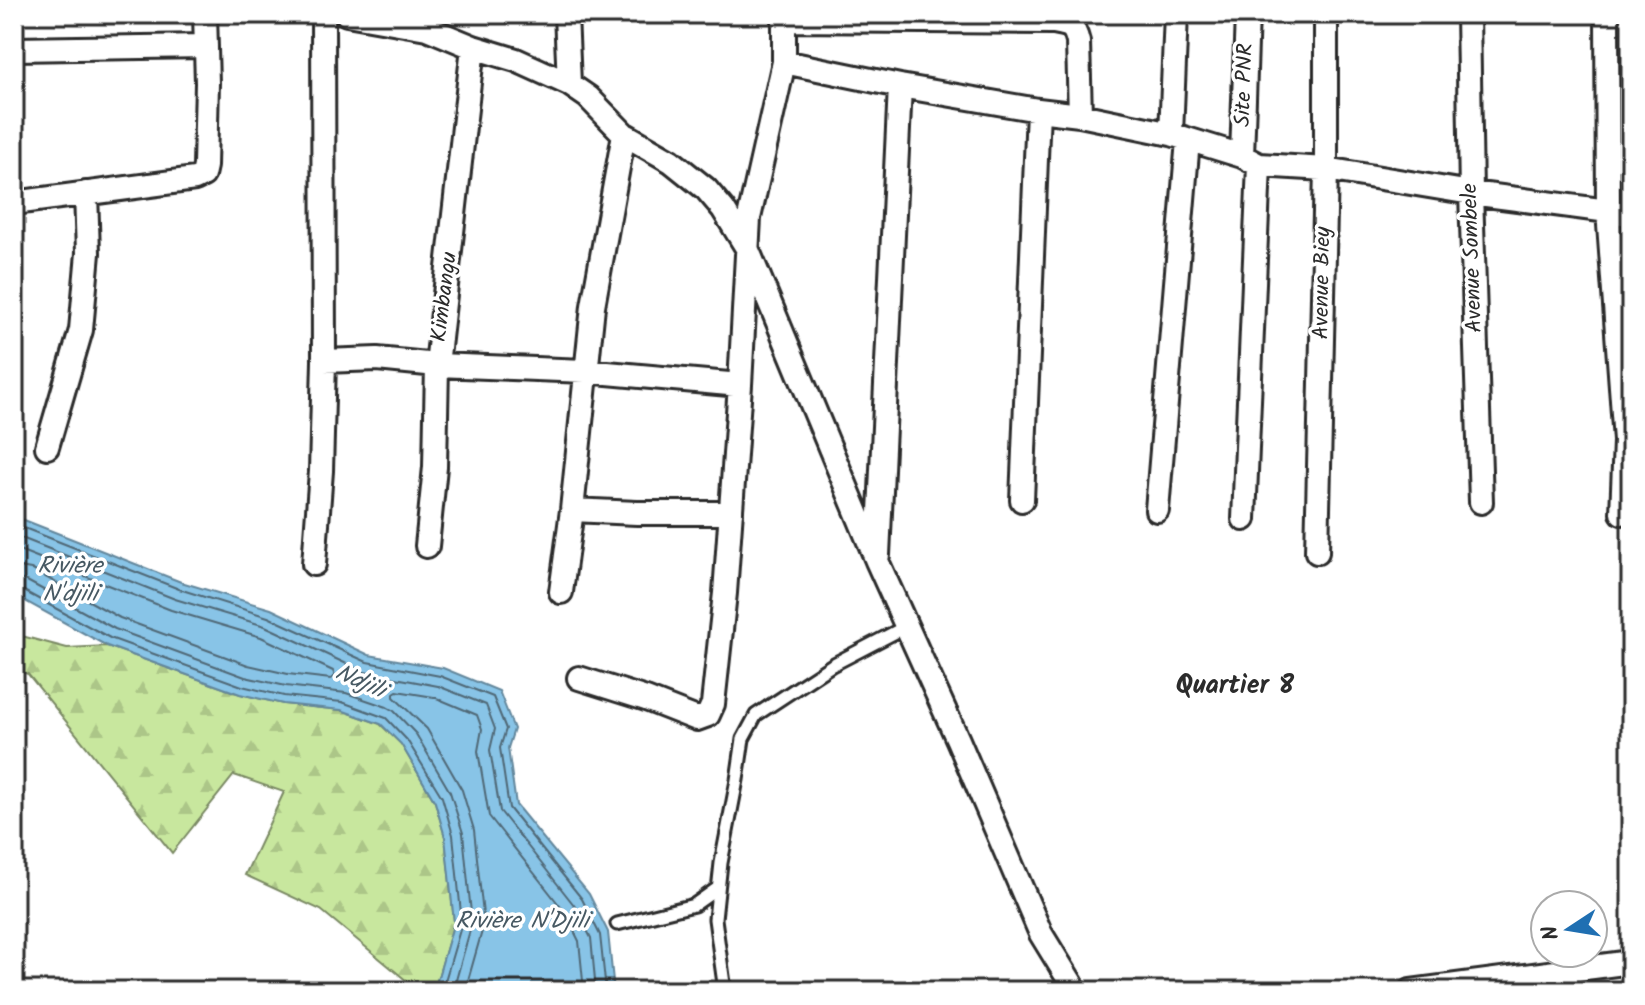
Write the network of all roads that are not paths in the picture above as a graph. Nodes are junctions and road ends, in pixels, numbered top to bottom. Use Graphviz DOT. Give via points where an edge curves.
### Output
graph roads {
  1 [pos="205,14"];
  2 [pos="323,14"];
  3 [pos="347,14"];
  4 [pos="566,14"];
  5 [pos="1176,14"];
  6 [pos="1247,14"];
  7 [pos="1326,14"];
  8 [pos="1468,14"];
  9 [pos="1607,14"];
  10 [pos="784,17"];
  11 [pos="426,21"];
  12 [pos="206,46"];
  13 [pos="473,47"];
  14 [pos="14,49"];
  15 [pos="784,62"];
  16 [pos="569,84"];
  17 [pos="900,86"];
  18 [pos="1038,110"];
  19 [pos="1080,115"];
  20 [pos="624,134"];
  21 [pos="1180,137"];
  22 [pos="1251,160"];
  23 [pos="1326,169"];
  24 [pos="86,193"];
  25 [pos="1471,193"];
  26 [pos="14,203"];
  27 [pos="1620,212"];
  28 [pos="747,248"];
  29 [pos="324,361"];
  30 [pos="437,365"];
  31 [pos="585,371"];
  32 [pos="740,385"];
  33 [pos="47,447"];
  34 [pos="1022,500"];
  35 [pos="1481,502"];
  36 [pos="572,510"];
  37 [pos="1157,510"];
  38 [pos="731,513"];
  39 [pos="1622,513"];
  40 [pos="1244,519"];
  41 [pos="427,546"];
  42 [pos="1317,552"];
  43 [pos="877,561"];
  44 [pos="314,564"];
  45 [pos="561,592"];
  46 [pos="907,626"];
  47 [pos="579,678"];
  48 [pos="718,888"];
  49 [pos="617,924"];
  50 [pos="1631,962"];
  51 [pos="725,991"];
  52 [pos="1076,991"];
  53 [pos="1411,991"];
  1 -- 12 [label="street"];
  2 -- 29 [label="street"];
  3 -- 11 [label="street"];
  4 -- 16 [label="street"];
  5 -- 21 [label="street"];
  6 -- 22 [label="street, Site PNR"];
  7 -- 23 [label="street, Avenue Biey"];
  8 -- 25 [label="street, Avenue Sombele"];
  9 -- 27 [label="street"];
  10 -- 15 [label="street"];
  10 -- 19 [label="street" via="1070,25 1078,42"];
  11 -- 13 [label="street"];
  12 -- 14 [label="street"];
  12 -- 24 [label="street" via="203,175"];
  13 -- 16 [label="street"];
  13 -- 30 [label="street, Kimbangu"];
  15 -- 17 [label="street"];
  15 -- 28 [label="street"];
  16 -- 20 [label="street"];
  17 -- 18 [label="street"];
  17 -- 43 [label="street"];
  18 -- 19 [label="street"];
  18 -- 34 [label="street"];
  19 -- 21 [label="street"];
  20 -- 28 [label="street" via="706,189"];
  20 -- 31 [label="street"];
  21 -- 22 [label="street"];
  21 -- 37 [label="street"];
  22 -- 23 [label="street"];
  22 -- 40 [label="street, Site PNR"];
  23 -- 25 [label="street"];
  23 -- 42 [label="street, Avenue Biey"];
  24 -- 26 [label="street"];
  24 -- 33 [label="street" via="88,253 81,330"];
  25 -- 27 [label="street"];
  25 -- 35 [label="street, Avenue Sombele"];
  27 -- 39 [label="street"];
  28 -- 32 [label="street"];
  28 -- 43 [label="street"];
  29 -- 30 [label="street"];
  29 -- 44 [label="street"];
  30 -- 31 [label="street"];
  30 -- 41 [label="street, Kimbangu"];
  31 -- 32 [label="street"];
  31 -- 36 [label="street"];
  32 -- 38 [label="street"];
  36 -- 38 [label="street"];
  36 -- 45 [label="street"];
  38 -- 47 [label="street" via="708,715 697,719"];
  43 -- 46 [label="street"];
  46 -- 48 [label="lane" via="832,665 756,715 743,739"];
  46 -- 52 [label="street" via="1041,934"];
  48 -- 49 [label="lane" via="694,905"];
  48 -- 51 [label="lane" via="715,919"];
  50 -- 53 [label="street"];
}
